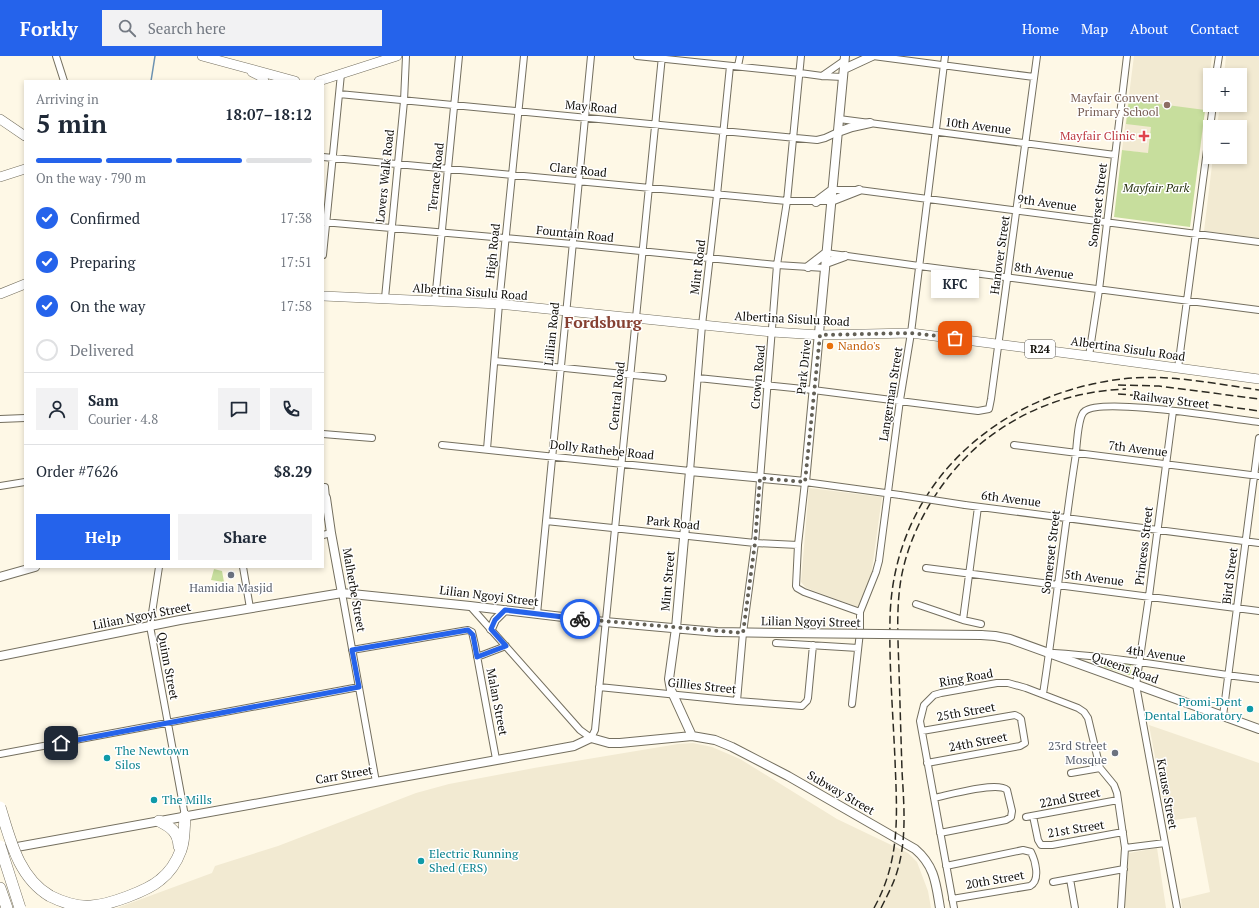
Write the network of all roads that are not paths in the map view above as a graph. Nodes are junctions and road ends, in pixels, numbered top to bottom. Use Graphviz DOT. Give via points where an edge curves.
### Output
graph roads {
  1 [pos="56,56"];
  2 [pos="202,56"];
  3 [pos="397,56"];
  4 [pos="406,56"];
  5 [pos="459,56"];
  6 [pos="524,56"];
  7 [pos="591,56"];
  8 [pos="637,56"];
  9 [pos="740,56"];
  10 [pos="801,56"];
  11 [pos="873,56"];
  12 [pos="945,56"];
  13 [pos="1037,56"];
  14 [pos="1127,56"];
  15 [pos="1219,56"];
  16 [pos="662,57"];
  17 [pos="845,62"];
  18 [pos="236,65"];
  19 [pos="730,66"];
  20 [pos="738,66"];
  21 [pos="944,66"];
  22 [pos="1217,68"];
  23 [pos="800,73"];
  24 [pos="341,74"];
  25 [pos="822,76"];
  26 [pos="843,77"];
  27 [pos="1034,77"];
  28 [pos="64,80"];
  29 [pos="263,80"];
  30 [pos="291,80"];
  31 [pos="322,80"];
  32 [pos="340,94"];
  33 [pos="404,101"];
  34 [pos="454,105"];
  35 [pos="519,112"];
  36 [pos="1211,112"];
  37 [pos="585,118"];
  38 [pos="0,119"];
  39 [pos="839,119"];
  40 [pos="870,122"];
  41 [pos="655,124"];
  42 [pos="723,131"];
  43 [pos="838,132"];
  44 [pos="936,132"];
  45 [pos="24,135"];
  46 [pos="793,138"];
  47 [pos="1025,143"];
  48 [pos="1115,155"];
  49 [pos="324,157"];
  50 [pos="333,158"];
  51 [pos="398,164"];
  52 [pos="449,168"];
  53 [pos="24,169"];
  54 [pos="512,174"];
  55 [pos="0,177"];
  56 [pos="578,181"];
  57 [pos="648,188"];
  58 [pos="832,190"];
  59 [pos="859,190"];
  60 [pos="717,195"];
  61 [pos="928,199"];
  62 [pos="787,201"];
  63 [pos="831,201"];
  64 [pos="816,202"];
  65 [pos="1017,210"];
  66 [pos="1107,222"];
  67 [pos="324,223"];
  68 [pos="391,228"];
  69 [pos="442,232"];
  70 [pos="1196,234"];
  71 [pos="506,238"];
  72 [pos="1259,242"];
  73 [pos="572,244"];
  74 [pos="642,251"];
  75 [pos="826,253"];
  76 [pos="845,256"];
  77 [pos="710,258"];
  78 [pos="777,265"];
  79 [pos="825,266"];
  80 [pos="919,266"];
  81 [pos="808,267"];
  82 [pos="1008,277"];
  83 [pos="24,284"];
  84 [pos="1099,290"];
  85 [pos="0,294"];
  86 [pos="324,296"];
  87 [pos="385,298"];
  88 [pos="1186,300"];
  89 [pos="435,301"];
  90 [pos="499,304"];
  91 [pos="1259,310"];
  92 [pos="565,311"];
  93 [pos="635,318"];
  94 [pos="702,325"];
  95 [pos="772,332"];
  96 [pos="911,333"];
  97 [pos="820,335"];
  98 [pos="999,344"];
  99 [pos="1089,356"];
  100 [pos="495,361"];
  101 [pos="560,367"];
  102 [pos="1178,368"];
  103 [pos="630,374"];
  104 [pos="663,378"];
  105 [pos="698,378"];
  106 [pos="1259,379"];
  107 [pos="768,385"];
  108 [pos="813,390"];
  109 [pos="900,400"];
  110 [pos="1173,411"];
  111 [pos="1082,413"];
  112 [pos="24,418"];
  113 [pos="0,419"];
  114 [pos="1259,422"];
  115 [pos="324,434"];
  116 [pos="372,438"];
  117 [pos="1259,438"];
  118 [pos="1014,444"];
  119 [pos="442,445"];
  120 [pos="487,449"];
  121 [pos="1076,452"];
  122 [pos="552,457"];
  123 [pos="621,464"];
  124 [pos="1166,464"];
  125 [pos="690,471"];
  126 [pos="1257,476"];
  127 [pos="760,478"];
  128 [pos="24,482"];
  129 [pos="805,482"];
  130 [pos="0,486"];
  131 [pos="324,486"];
  132 [pos="887,494"];
  133 [pos="325,498"];
  134 [pos="978,507"];
  135 [pos="1066,518"];
  136 [pos="546,521"];
  137 [pos="615,528"];
  138 [pos="1157,530"];
  139 [pos="327,534"];
  140 [pos="684,535"];
  141 [pos="1246,542"];
  142 [pos="755,543"];
  143 [pos="1259,543"];
  144 [pos="798,545"];
  145 [pos="32,568"];
  146 [pos="159,568"];
  147 [pos="243,568"];
  148 [pos="926,568"];
  149 [pos="969,573"];
  150 [pos="0,577"];
  151 [pos="1059,585"];
  152 [pos="342,593"];
  153 [pos="1149,596"];
  154 [pos="916,604"];
  155 [pos="470,606"];
  156 [pos="250,608"];
  157 [pos="1237,608"];
  158 [pos="505,610"];
  159 [pos="1259,611"];
  160 [pos="860,612"];
  161 [pos="537,614"];
  162 [pos="963,620"];
  163 [pos="605,622"];
  164 [pos="981,624"];
  165 [pos="150,626"];
  166 [pos="676,628"];
  167 [pos="491,629"];
  168 [pos="743,633"];
  169 [pos="981,635"];
  170 [pos="776,643"];
  171 [pos="813,645"];
  172 [pos="506,646"];
  173 [pos="858,648"];
  174 [pos="352,650"];
  175 [pos="1050,653"];
  176 [pos="0,656"];
  177 [pos="477,657"];
  178 [pos="1138,662"];
  179 [pos="1228,675"];
  180 [pos="1259,679"];
  181 [pos="1136,684"];
  182 [pos="359,687"];
  183 [pos="599,687"];
  184 [pos="1043,694"];
  185 [pos="673,695"];
  186 [pos="737,701"];
  187 [pos="852,704"];
  188 [pos="1015,715"];
  189 [pos="1223,716"];
  190 [pos="168,723"];
  191 [pos="1259,729"];
  192 [pos="922,731"];
  193 [pos="692,736"];
  194 [pos="591,738"];
  195 [pos="0,754"];
  196 [pos="496,757"];
  197 [pos="927,763"];
  198 [pos="1100,768"];
  199 [pos="1071,773"];
  200 [pos="376,782"];
  201 [pos="934,798"];
  202 [pos="0,800"];
  203 [pos="1118,800"];
  204 [pos="0,807"];
  205 [pos="185,816"];
  206 [pos="1033,816"];
  207 [pos="1026,817"];
  208 [pos="159,822"];
  209 [pos="1123,832"];
  210 [pos="940,833"];
  211 [pos="1165,843"];
  212 [pos="3,848"];
  213 [pos="1125,848"];
  214 [pos="179,855"];
  215 [pos="946,866"];
  216 [pos="1124,869"];
  217 [pos="1070,879"];
  218 [pos="1052,882"];
  219 [pos="0,888"];
  220 [pos="952,899"];
  221 [pos="7,908"];
  222 [pos="20,908"];
  223 [pos="940,908"];
  224 [pos="954,908"];
  225 [pos="1075,908"];
  226 [pos="1119,908"];
  227 [pos="1177,908"];
  1 -- 28 [label="street"];
  2 -- 18 [label="main road"];
  3 -- 24 [label="main road"];
  4 -- 33 [label="street, Lovers Walk Road"];
  5 -- 34 [label="street, Terrace Road"];
  6 -- 35 [label="street, High Road"];
  7 -- 37 [label="street, Lillian Road"];
  8 -- 16 [label="street"];
  9 -- 20 [label="street"];
  10 -- 23 [label="street, Crown Road"];
  11 -- 17 [label="street"];
  11 -- 21 [label="street"];
  12 -- 21 [label="street, Langerman Street"];
  13 -- 27 [label="street, Hanover Street"];
  14 -- 48 [label="street, Somerset Street"];
  15 -- 22 [label="street"];
  16 -- 19 [label="street"];
  16 -- 41 [label="street, Central Road"];
  17 -- 25 [label="street"];
  17 -- 26 [label="street, Park Drive"];
  18 -- 29 [label="main road" via="257,74"];
  18 -- 30 [label="main road"];
  19 -- 20 [label="street"];
  19 -- 42 [label="street, Mint Road"];
  20 -- 23 [label="street"];
  21 -- 27 [label="street"];
  21 -- 44 [label="street, Langerman Street"];
  23 -- 25 [label="street"];
  23 -- 46 [label="street, Crown Road"];
  24 -- 31 [label="main road"];
  24 -- 32 [label="street"];
  25 -- 26 [label="street"];
  26 -- 39 [label="street, Park Drive"];
  27 -- 47 [label="street, Hanover Street"];
  32 -- 33 [label="street, May Road"];
  32 -- 50 [label="street"];
  33 -- 34 [label="street, May Road"];
  33 -- 51 [label="street, Lovers Walk Road"];
  34 -- 35 [label="street, May Road"];
  34 -- 52 [label="street, Terrace Road"];
  35 -- 37 [label="street, May Road"];
  35 -- 54 [label="street, High Road"];
  36 -- 70 [label="street"];
  37 -- 41 [label="street, May Road"];
  37 -- 56 [label="street, Lillian Road"];
  38 -- 45 [label="main road"];
  39 -- 40 [label="street, 10th Avenue"];
  39 -- 43 [label="street, Park Drive"];
  40 -- 43 [label="street"];
  40 -- 44 [label="street, 10th Avenue"];
  41 -- 42 [label="street, May Road"];
  41 -- 57 [label="street, Central Road"];
  42 -- 46 [label="street, May Road"];
  42 -- 60 [label="street, Mint Road"];
  43 -- 46 [label="street, May Road" via="821,139"];
  43 -- 58 [label="street, Park Drive"];
  44 -- 47 [label="street, 10th Avenue"];
  44 -- 61 [label="street, Langerman Street"];
  46 -- 62 [label="street, Crown Road"];
  47 -- 48 [label="street, 10th Avenue"];
  47 -- 65 [label="street, Hanover Street"];
  48 -- 66 [label="street, Somerset Street"];
  49 -- 50 [label="street, Clare Road"];
  50 -- 51 [label="street, Clare Road"];
  50 -- 67 [label="street"];
  51 -- 52 [label="street, Clare Road"];
  51 -- 68 [label="street, Lovers Walk Road"];
  52 -- 54 [label="street, Clare Road"];
  52 -- 69 [label="street, Terrace Road"];
  53 -- 55 [label="main road"];
  54 -- 56 [label="street, Clare Road"];
  54 -- 71 [label="street, High Road"];
  56 -- 57 [label="street, Clare Road"];
  56 -- 73 [label="street, Lillian Road"];
  57 -- 60 [label="street, Clare Road"];
  57 -- 74 [label="street, Central Road"];
  58 -- 59 [label="street, 9th Avenue"];
  58 -- 63 [label="street, Park Drive"];
  58 -- 64 [label="street"];
  59 -- 61 [label="street, 9th Avenue"];
  59 -- 63 [label="street"];
  60 -- 62 [label="street, Clare Road"];
  60 -- 77 [label="street, Mint Road"];
  61 -- 65 [label="street, 9th Avenue"];
  61 -- 80 [label="street, Langerman Street"];
  62 -- 64 [label="street, Clare Road"];
  62 -- 78 [label="street, Crown Road"];
  63 -- 64 [label="street, Clare Road"];
  63 -- 75 [label="street, Park Drive"];
  65 -- 66 [label="street, 9th Avenue"];
  65 -- 82 [label="street, Hanover Street"];
  66 -- 70 [label="street, 9th Avenue"];
  66 -- 84 [label="street, Somerset Street"];
  67 -- 68 [label="street, Fountain Road"];
  68 -- 69 [label="street, Fountain Road"];
  68 -- 87 [label="street, Lovers Walk Road"];
  69 -- 71 [label="street, Fountain Road"];
  69 -- 89 [label="street, Terrace Road"];
  70 -- 72 [label="street, 9th Avenue"];
  70 -- 88 [label="street"];
  71 -- 73 [label="street, Fountain Road"];
  71 -- 90 [label="street, High Road"];
  73 -- 74 [label="street, Fountain Road"];
  73 -- 92 [label="street, Lillian Road"];
  74 -- 77 [label="street, Fountain Road"];
  74 -- 93 [label="street, Central Road"];
  75 -- 76 [label="street, 8th Avenue"];
  75 -- 79 [label="street, Park Drive"];
  75 -- 81 [label="street"];
  76 -- 79 [label="street"];
  76 -- 80 [label="street, 8th Avenue"];
  77 -- 78 [label="street, Fountain Road"];
  77 -- 94 [label="street, Mint Road"];
  78 -- 81 [label="street, Fountain Road"];
  78 -- 95 [label="street, Crown Road"];
  79 -- 81 [label="street, Fountain Road"];
  79 -- 97 [label="street, Park Drive"];
  80 -- 82 [label="street, 8th Avenue"];
  80 -- 96 [label="street, Langerman Street"];
  82 -- 84 [label="street, 8th Avenue"];
  82 -- 98 [label="street, Hanover Street"];
  83 -- 85 [label="main road"];
  84 -- 88 [label="street, 8th Avenue"];
  84 -- 99 [label="street, Somerset Street"];
  86 -- 87 [label="main road, Albertina Sisulu Road / R24"];
  87 -- 89 [label="main road, Albertina Sisulu Road / R24"];
  88 -- 91 [label="street, 8th Avenue"];
  88 -- 102 [label="street"];
  89 -- 90 [label="main road, Albertina Sisulu Road / R24"];
  90 -- 92 [label="main road, Albertina Sisulu Road / R24"];
  90 -- 100 [label="street, High Road"];
  92 -- 93 [label="main road, Albertina Sisulu Road / R24"];
  92 -- 101 [label="street, Lillian Road"];
  93 -- 94 [label="main road, Albertina Sisulu Road / R24"];
  93 -- 103 [label="street, Central Road"];
  94 -- 95 [label="main road, Albertina Sisulu Road / R24"];
  94 -- 105 [label="street, Mint Road"];
  95 -- 97 [label="main road, Albertina Sisulu Road / R24"];
  95 -- 107 [label="street, Crown Road"];
  96 -- 97 [label="main road, Albertina Sisulu Road / R24"];
  96 -- 98 [label="main road, Albertina Sisulu Road / R24"];
  96 -- 109 [label="street, Langerman Street"];
  97 -- 108 [label="street, Park Drive"];
  98 -- 99 [label="main road, Albertina Sisulu Road / R24"];
  98 -- 109 [label="street, Hanover Street" via="989,409 978,411"];
  99 -- 102 [label="main road, Albertina Sisulu Road / R24"];
  100 -- 101 [label="street"];
  100 -- 120 [label="street, High Road"];
  101 -- 103 [label="street"];
  101 -- 122 [label="street, Lillian Road"];
  102 -- 106 [label="main road, Albertina Sisulu Road / R24"];
  103 -- 104 [label="street"];
  103 -- 123 [label="street, Central Road"];
  105 -- 107 [label="street"];
  105 -- 125 [label="street, Mint Road"];
  107 -- 108 [label="street"];
  107 -- 127 [label="street, Crown Road"];
  108 -- 109 [label="street"];
  108 -- 129 [label="street, Park Drive"];
  109 -- 132 [label="street, Langerman Street"];
  110 -- 111 [label="street, Railway Street" via="1116,406 1088,409"];
  110 -- 114 [label="street, Railway Street"];
  110 -- 124 [label="street, Princess Street"];
  111 -- 121 [label="street, Somerset Street"];
  112 -- 113 [label="street"];
  115 -- 116 [label="street"];
  117 -- 126 [label="street, Bird Street"];
  118 -- 121 [label="street, 7th Avenue"];
  119 -- 120 [label="street, Dolly Rathebe Road"];
  120 -- 122 [label="street, Dolly Rathebe Road"];
  121 -- 124 [label="street, 7th Avenue"];
  121 -- 135 [label="street, Somerset Street"];
  122 -- 123 [label="street, Dolly Rathebe Road"];
  122 -- 136 [label="street, Lillian Road"];
  123 -- 125 [label="street, Dolly Rathebe Road"];
  123 -- 137 [label="street, Central Road"];
  124 -- 126 [label="street, 7th Avenue"];
  124 -- 138 [label="street, Princess Street"];
  125 -- 127 [label="street, Dolly Rathebe Road"];
  125 -- 140 [label="street, Mint Street"];
  126 -- 141 [label="street, Bird Street"];
  127 -- 129 [label="street, 6th Avenue"];
  127 -- 142 [label="street, Crown Road"];
  128 -- 130 [label="street"];
  129 -- 132 [label="street, 6th Avenue"];
  129 -- 144 [label="street, Park Drive"];
  131 -- 133 [label="street"];
  132 -- 134 [label="street, 6th Avenue, bridge"];
  132 -- 160 [label="street, Langerman Street" via="879,562"];
  133 -- 139 [label="street, Malherbe Street"];
  134 -- 135 [label="street, 6th Avenue"];
  134 -- 149 [label="street"];
  135 -- 138 [label="street, 6th Avenue"];
  135 -- 151 [label="street, Somerset Street"];
  136 -- 137 [label="street, Park Road"];
  136 -- 161 [label="street, Lillian Road"];
  137 -- 140 [label="street, Park Road"];
  137 -- 163 [label="street, Central Road"];
  138 -- 141 [label="street, 6th Avenue"];
  138 -- 153 [label="street, Princess Street"];
  139 -- 152 [label="street, Malherbe Street"];
  140 -- 142 [label="street, Park Road"];
  140 -- 166 [label="street, Mint Street"];
  141 -- 143 [label="street, 6th Avenue"];
  141 -- 157 [label="street, Bird Street"];
  142 -- 144 [label="street, Park Road"];
  142 -- 168 [label="street, Crown Road"];
  144 -- 160 [label="street, Park Drive" via="796,586 804,592"];
  145 -- 150 [label="street"];
  146 -- 165 [label="street, Quinn Street"];
  147 -- 156 [label="street"];
  148 -- 149 [label="street, 5th Avenue"];
  149 -- 151 [label="street, 5th Avenue"];
  149 -- 162 [label="street"];
  151 -- 153 [label="street, 5th Avenue"];
  151 -- 175 [label="street, Somerset Street"];
  152 -- 155 [label="street, Lilian Ngoyi Street"];
  152 -- 156 [label="street, Lilian Ngoyi Street"];
  152 -- 174 [label="street, Malherbe Street"];
  153 -- 157 [label="street, 5th Avenue"];
  153 -- 178 [label="street, Princess Street"];
  154 -- 162 [label="street"];
  155 -- 158 [label="street, Lilian Ngoyi Street"];
  155 -- 167 [label="street"];
  156 -- 165 [label="street, Lilian Ngoyi Street"];
  157 -- 159 [label="street, 5th Avenue"];
  157 -- 179 [label="street, Bird Street"];
  158 -- 161 [label="street, Lilian Ngoyi Street"];
  158 -- 167 [label="street" via="495,620"];
  160 -- 173 [label="street, Langerman Street"];
  161 -- 163 [label="street, Lilian Ngoyi Street"];
  162 -- 164 [label="street"];
  163 -- 166 [label="street, Lilian Ngoyi Street"];
  163 -- 183 [label="street, Central Road"];
  165 -- 176 [label="street, Lilian Ngoyi Street"];
  165 -- 190 [label="street, Quinn Street"];
  166 -- 168 [label="street, Lilian Ngoyi Street"];
  166 -- 185 [label="street, Mint Street" via="669,679"];
  167 -- 172 [label="street"];
  168 -- 169 [label="street, Lilian Ngoyi Street, bridge"];
  168 -- 186 [label="street, Crown Road"];
  169 -- 175 [label="street, Queens Road" via="1010,639"];
  170 -- 171 [label="street"];
  171 -- 173 [label="street"];
  171 -- 186 [label="street, Gillies Street" via="808,698 802,706"];
  172 -- 177 [label="street"];
  172 -- 194 [label="street" via="580,730"];
  173 -- 187 [label="street, Langerman Street"];
  174 -- 177 [label="street, Malan Street" via="468,630 473,635"];
  174 -- 182 [label="street, Malherbe Street"];
  175 -- 178 [label="street, 4th Avenue"];
  175 -- 181 [label="street, Queens Road"];
  175 -- 184 [label="street, Somerset Street"];
  177 -- 196 [label="street, Malan Street"];
  178 -- 179 [label="street, 4th Avenue"];
  178 -- 181 [label="street, Princess Street"];
  179 -- 180 [label="street, 4th Avenue"];
  179 -- 189 [label="street, Bird Street"];
  181 -- 189 [label="street, Queens Road"];
  181 -- 211 [label="street, Krause Street"];
  182 -- 190 [label="street"];
  182 -- 200 [label="street, Malherbe Street"];
  183 -- 185 [label="street, Gillies Street"];
  183 -- 194 [label="street, Central Road" via="595,730"];
  184 -- 192 [label="street, Ring Road" via="1008,683 997,683 934,695 924,705 921,715"];
  184 -- 198 [label="street, Ring Road" via="1078,708 1087,715"];
  185 -- 186 [label="street, Gillies Street"];
  185 -- 193 [label="street, Mint Street"];
  188 -- 192 [label="street, 25th Street"];
  188 -- 197 [label="street, 24th Street" via="1021,719 1025,741 1022,745"];
  189 -- 191 [label="street, Queens Road"];
  190 -- 195 [label="street"];
  190 -- 205 [label="street, Quinn Street"];
  192 -- 197 [label="street, Ring Road"];
  193 -- 194 [label="street" via="620,743"];
  193 -- 223 [label="street, Subway Street" via="715,740 732,747 915,849 932,870"];
  194 -- 196 [label="street, Carr Street" via="574,746"];
  196 -- 200 [label="street, Carr Street"];
  197 -- 201 [label="street, Ring Road"];
  198 -- 199 [label="street"];
  198 -- 203 [label="street, Ring Road" via="1114,785"];
  200 -- 205 [label="street, Carr Street"];
  201 -- 210 [label="street, Ring Road"];
  201 -- 210 [label="street" via="994,787 1008,790 1012,814 1009,819"];
  202 -- 212 [label="street"];
  203 -- 206 [label="street, 22nd Street"];
  203 -- 209 [label="street, Ring Road"];
  204 -- 214 [label="highway, bridge" via="9,837 30,879 50,896 64,902 91,906 134,894 160,880"];
  205 -- 208 [label="street, Carr Street"];
  205 -- 214 [label="highway"];
  206 -- 207 [label="street, 22nd Street"];
  206 -- 209 [label="street, 21st Street" via="1041,845"];
  208 -- 212 [label="street, Carr Street"];
  208 -- 214 [label="highway" via="168,825 177,835"];
  209 -- 213 [label="street, Ring Road"];
  210 -- 215 [label="street, Ring Road"];
  211 -- 213 [label="street"];
  211 -- 227 [label="street, Krause Street"];
  212 -- 222 [label="highway, bridge"];
  213 -- 216 [label="street, Ring Road"];
  215 -- 220 [label="street, Ring Road"];
  215 -- 220 [label="street, 20th Street" via="1017,851 1026,850 1032,853 1036,878 1033,884"];
  216 -- 217 [label="street"];
  216 -- 226 [label="street, Ring Road"];
  217 -- 218 [label="street"];
  217 -- 225 [label="street"];
  219 -- 221 [label="highway"];
  220 -- 224 [label="street, Ring Road"];
}
